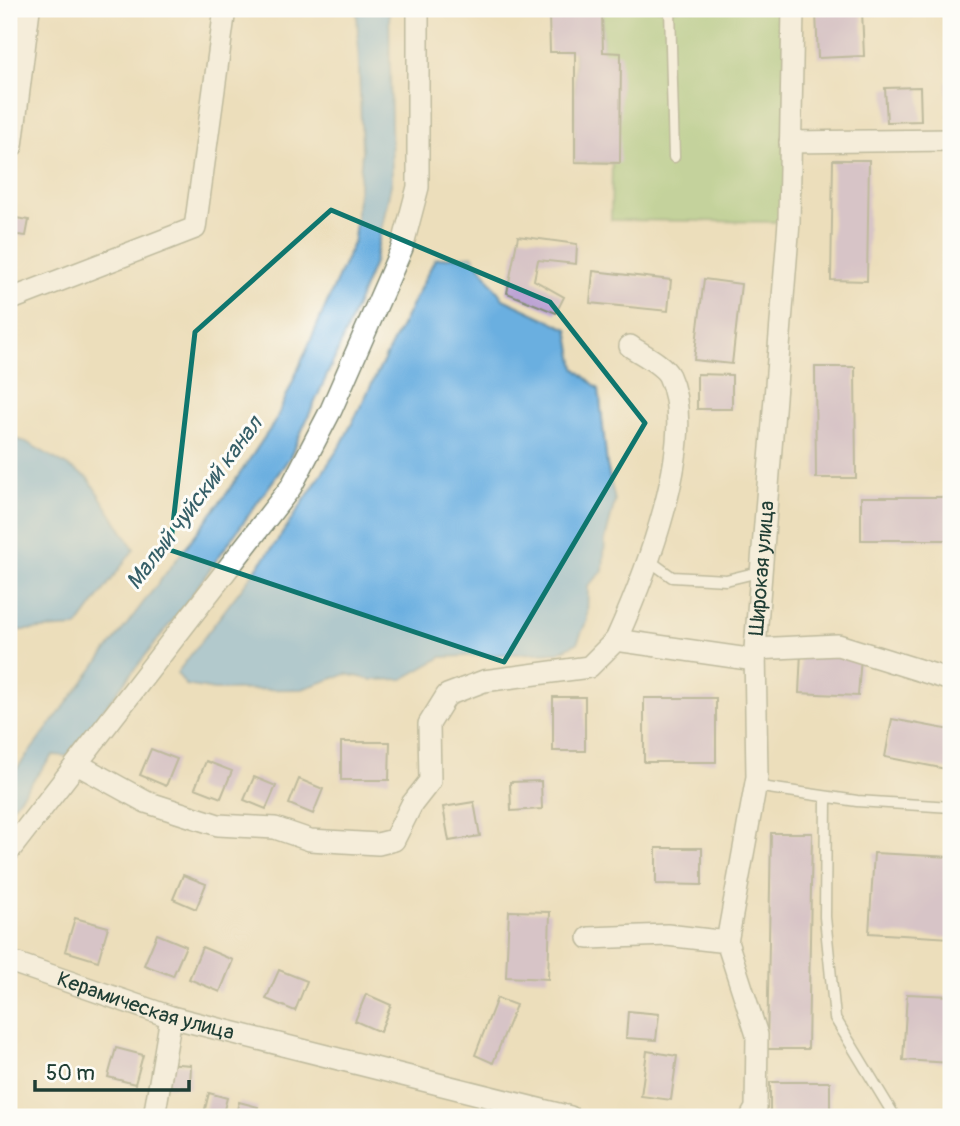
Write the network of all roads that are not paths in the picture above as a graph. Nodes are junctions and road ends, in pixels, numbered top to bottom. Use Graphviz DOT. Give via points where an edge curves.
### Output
graph roads {
  1 [pos="29,9"];
  2 [pos="225,9"];
  3 [pos="418,9"];
  4 [pos="670,9"];
  5 [pos="793,9"];
  6 [pos="951,140"];
  7 [pos="790,142"];
  8 [pos="12,146"];
  9 [pos="674,157"];
  10 [pos="9,300"];
  11 [pos="631,346"];
  12 [pos="650,561"];
  13 [pos="759,572"];
  14 [pos="616,640"];
  15 [pos="755,655"];
  16 [pos="951,680"];
  17 [pos="77,764"];
  18 [pos="754,786"];
  19 [pos="826,797"];
  20 [pos="951,807"];
  21 [pos="9,852"];
  22 [pos="589,938"];
  23 [pos="727,943"];
  24 [pos="9,963"];
  25 [pos="171,1017"];
  26 [pos="153,1117"];
  27 [pos="570,1117"];
  28 [pos="751,1117"];
  29 [pos="895,1117"];
  1 -- 8 [label="street"];
  2 -- 10 [label="street" via="195,228"];
  3 -- 17 [label="street" via="418,187 402,248 331,410 291,487"];
  4 -- 9 [label="lane"];
  5 -- 7 [label="street, Широкая улица"];
  6 -- 7 [label="street"];
  7 -- 13 [label="street, Широкая улица" via="789,222"];
  11 -- 12 [label="street" via="668,373 678,405 673,470"];
  12 -- 13 [label="lane" via="672,577 726,580"];
  12 -- 14 [label="street"];
  13 -- 15 [label="street, Широкая улица"];
  14 -- 15 [label="street"];
  14 -- 17 [label="street" via="589,667 484,681 447,695 429,724 430,781 394,840 379,844 310,840 275,828 218,825 146,802"];
  15 -- 16 [label="street" via="838,645"];
  15 -- 18 [label="street, Широкая улица"];
  17 -- 21 [label="street"];
  18 -- 19 [label="lane"];
  18 -- 23 [label="street, Широкая улица"];
  19 -- 20 [label="lane"];
  19 -- 29 [label="lane" via="825,917 835,1018"];
  22 -- 23 [label="street" via="667,935"];
  23 -- 28 [label="street, Широкая улица" via="757,1035 756,1108"];
  24 -- 25 [label="street, Керамическая улица"];
  25 -- 26 [label="street"];
  25 -- 27 [label="street, Керамическая улица"];
}
